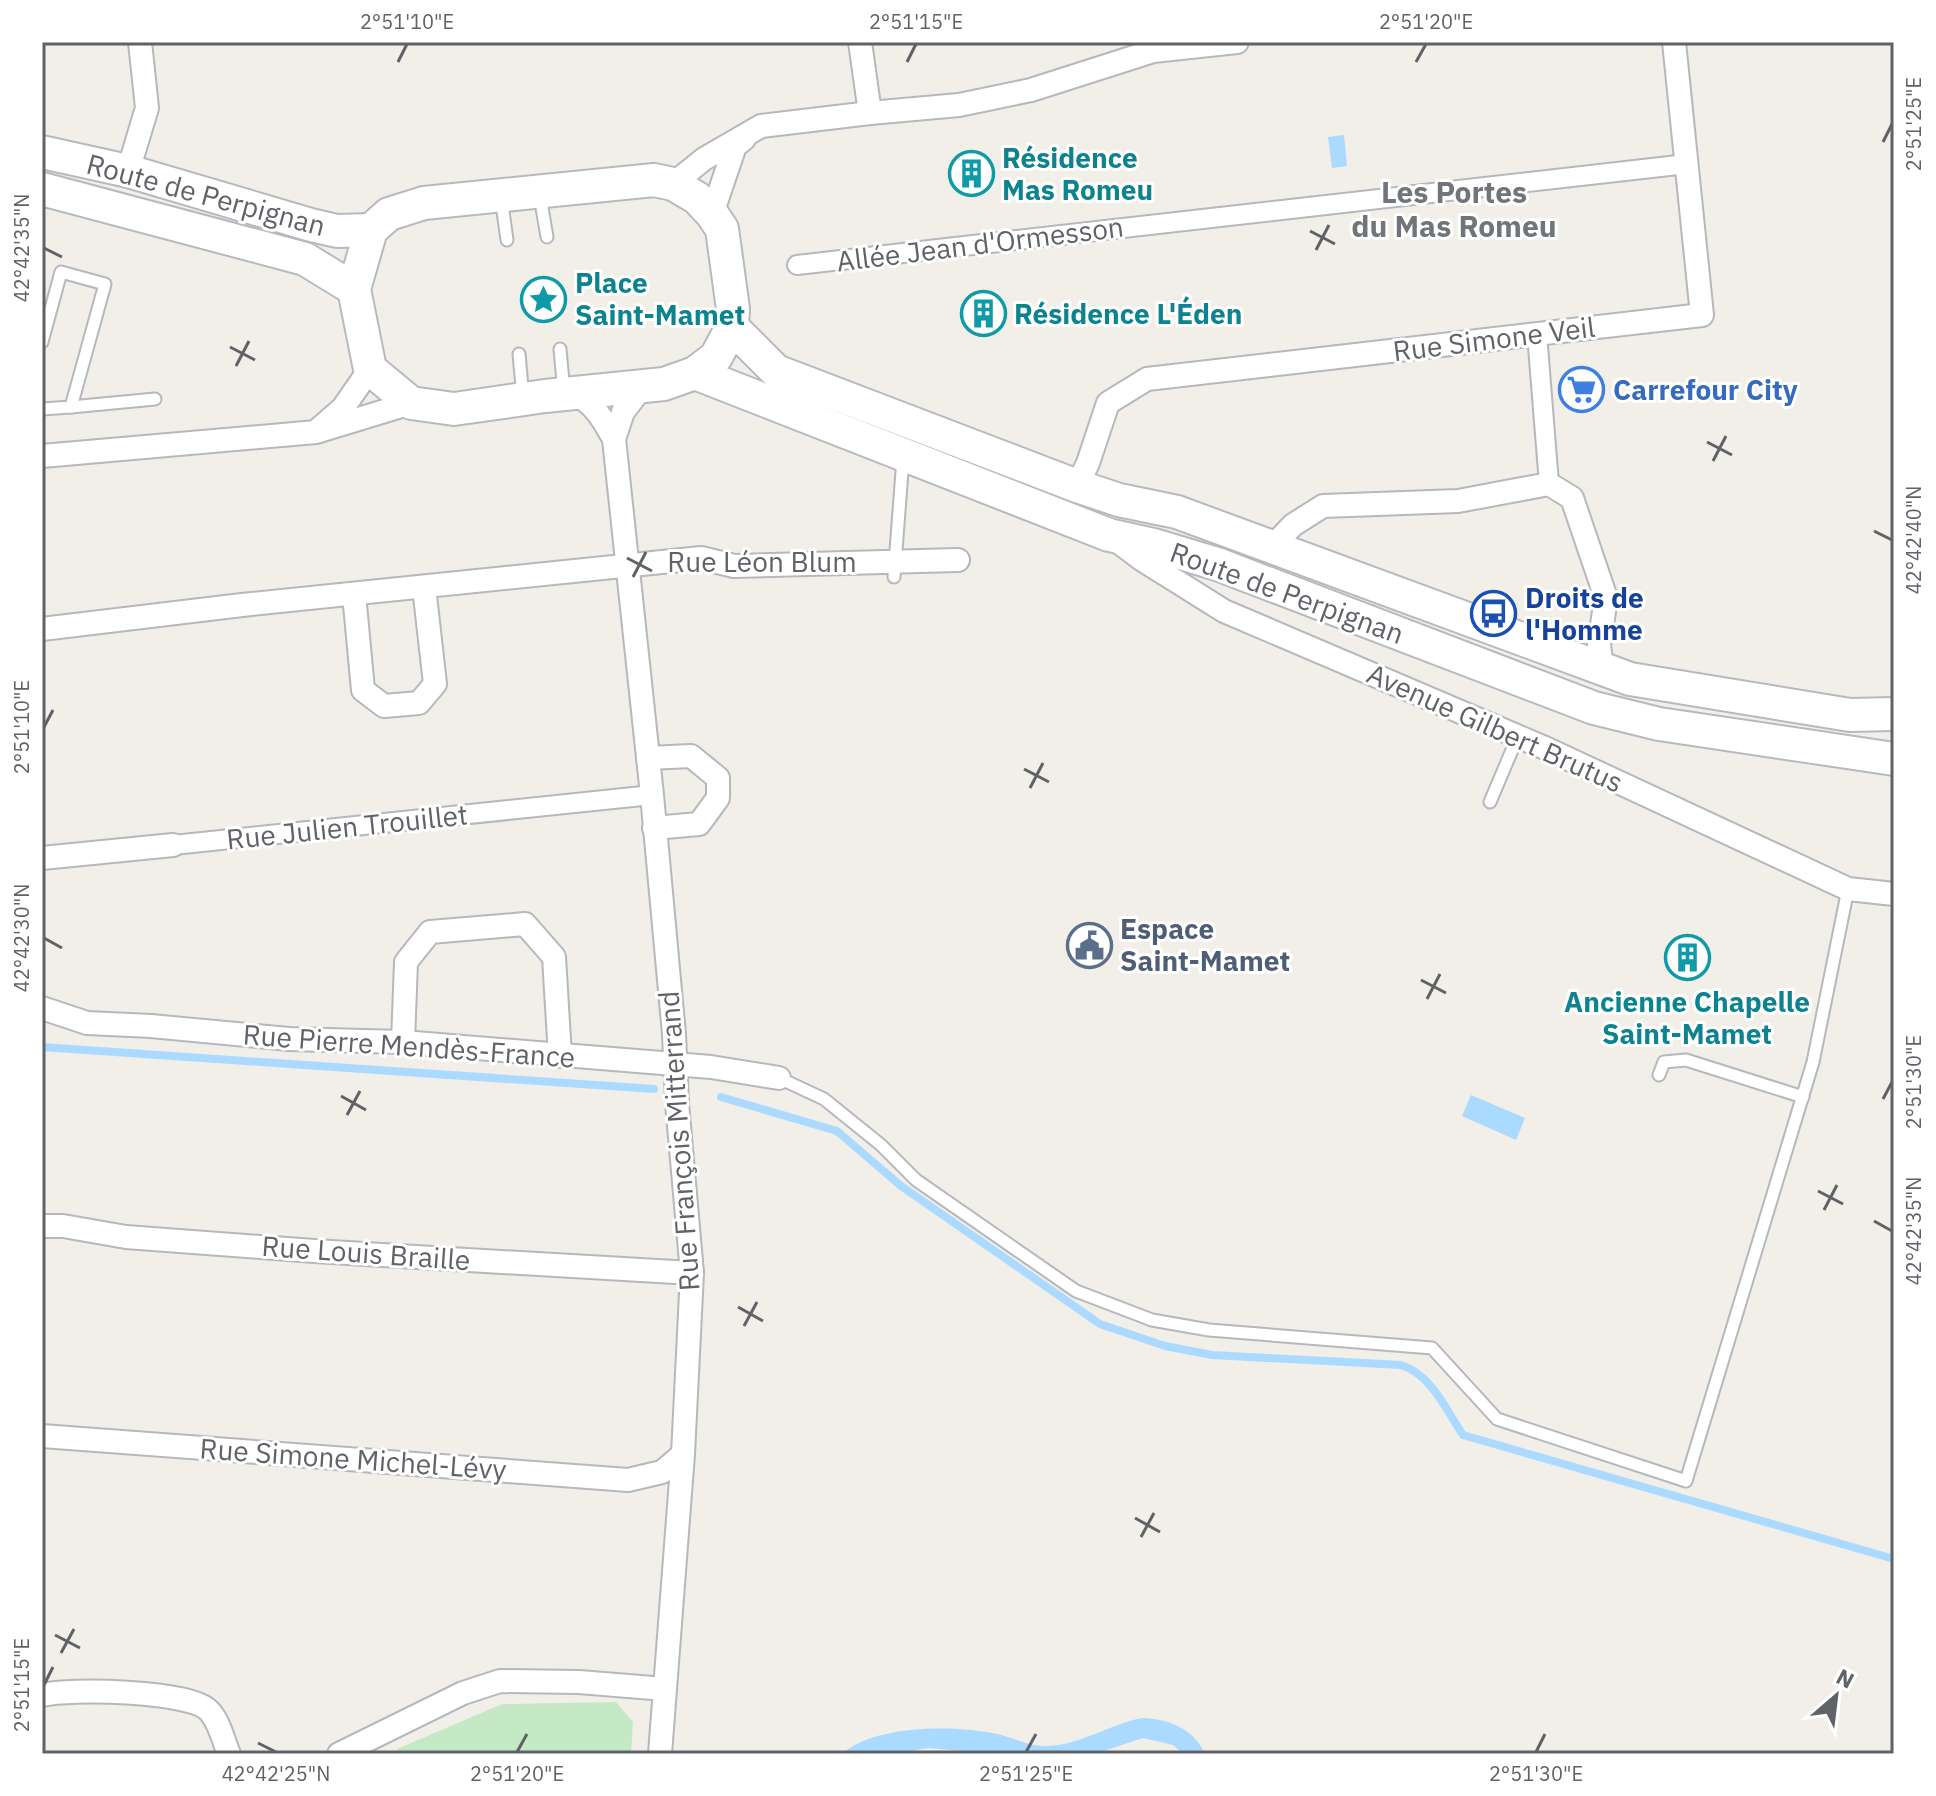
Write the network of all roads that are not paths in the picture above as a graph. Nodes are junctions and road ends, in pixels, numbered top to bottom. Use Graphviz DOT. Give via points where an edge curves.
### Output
graph roads {
  1 [pos="140,42"];
  2 [pos="860,42"];
  3 [pos="1237,42"];
  4 [pos="1674,42"];
  5 [pos="870,113"];
  6 [pos="761,126"];
  7 [pos="42,152"];
  8 [pos="1687,164"];
  9 [pos="128,171"];
  10 [pos="673,184"];
  11 [pos="42,189"];
  12 [pos="540,191"];
  13 [pos="501,195"];
  14 [pos="712,214"];
  15 [pos="371,230"];
  16 [pos="547,237"];
  17 [pos="507,240"];
  18 [pos="797,265"];
  19 [pos="354,289"];
  20 [pos="732,327"];
  21 [pos="1537,334"];
  22 [pos="42,342"];
  23 [pos="560,349"];
  24 [pos="519,354"];
  25 [pos="370,369"];
  26 [pos="695,373"];
  27 [pos="642,387"];
  28 [pos="568,394"];
  29 [pos="155,399"];
  30 [pos="523,399"];
  31 [pos="411,403"];
  32 [pos="71,407"];
  33 [pos="42,409"];
  34 [pos="316,432"];
  35 [pos="614,439"];
  36 [pos="42,456"];
  37 [pos="903,456"];
  38 [pos="1549,484"];
  39 [pos="1077,486"];
  40 [pos="1109,535"];
  41 [pos="1272,547"];
  42 [pos="958,560"];
  43 [pos="628,564"];
  44 [pos="895,569"];
  45 [pos="424,587"];
  46 [pos="354,594"];
  47 [pos="42,629"];
  48 [pos="1612,673"];
  49 [pos="1894,714"];
  50 [pos="1518,736"];
  51 [pos="648,758"];
  52 [pos="1894,759"];
  53 [pos="652,795"];
  54 [pos="1490,802"];
  55 [pos="654,828"];
  56 [pos="173,845"];
  57 [pos="42,858"];
  58 [pos="1848,889"];
  59 [pos="1894,894"];
  60 [pos="42,1008"];
  61 [pos="403,1042"];
  62 [pos="560,1056"];
  63 [pos="675,1064"];
  64 [pos="1659,1075"];
  65 [pos="779,1078"];
  66 [pos="1803,1097"];
  67 [pos="42,1226"];
  68 [pos="692,1273"];
  69 [pos="42,1436"];
  70 [pos="683,1454"];
  71 [pos="665,1689"];
  72 [pos="42,1695"];
  73 [pos="229,1754"];
  74 [pos="339,1754"];
  75 [pos="660,1754"];
  1 -- 9 [label="street" via="147,108"];
  2 -- 5 [label="street"];
  3 -- 5 [label="street" via="1153,51 1031,90 959,105"];
  4 -- 8 [label="street, Rue Simone Veil"];
  5 -- 6 [label="street"];
  6 -- 10 [label="street"];
  6 -- 14 [label="street" via="735,146"];
  7 -- 9 [label="main road, Route de Perpignan"];
  8 -- 18 [label="street, Allée Jean d'Ormesson"];
  8 -- 21 [label="street, Rue Simone Veil" via="1702,315"];
  9 -- 15 [label="main road, Route de Perpignan" via="311,225"];
  10 -- 12 [label="main road" via="654,180"];
  10 -- 14 [label="main road"];
  11 -- 19 [label="main road, Route de Perpignan" via="305,259"];
  12 -- 13 [label="main road"];
  12 -- 16 [label="lane"];
  13 -- 15 [label="main road" via="424,203 389,214"];
  13 -- 17 [label="lane"];
  14 -- 20 [label="main road" via="722,229"];
  15 -- 19 [label="main road"];
  19 -- 25 [label="main road"];
  20 -- 26 [label="main road" via="716,357"];
  20 -- 39 [label="main road, Route de Perpignan" via="776,371"];
  21 -- 38 [label="street"];
  21 -- 39 [label="street, Rue Simone Veil" via="1147,379 1108,403"];
  22 -- 32 [label="lane" via="61,272 105,284"];
  23 -- 28 [label="lane"];
  24 -- 30 [label="lane"];
  25 -- 31 [label="main road"];
  25 -- 34 [label="street" via="343,408"];
  26 -- 27 [label="main road"];
  26 -- 37 [label="main road, Route de Perpignan"];
  27 -- 28 [label="main road"];
  27 -- 35 [label="street" via="623,412"];
  28 -- 30 [label="main road"];
  28 -- 35 [label="street, Rue François Mitterrand" via="580,396 602,417"];
  29 -- 32 [label="lane"];
  30 -- 31 [label="main road" via="454,409"];
  31 -- 34 [label="street"];
  32 -- 33 [label="lane"];
  34 -- 36 [label="street"];
  35 -- 43 [label="street, Rue François Mitterrand"];
  37 -- 40 [label="main road, Route de Perpignan"];
  37 -- 44 [label="lane"];
  38 -- 41 [label="street" via="1458,501 1323,506"];
  38 -- 48 [label="street" via="1572,498 1606,598 1599,645 1601,660"];
  39 -- 41 [label="main road, Route de Perpignan" via="1177,512"];
  40 -- 50 [label="street, Avenue Gilbert Brutus" via="1224,611"];
  40 -- 52 [label="main road, Route de Perpignan" via="1217,564 1594,708 1659,724"];
  41 -- 48 [label="main road, Route de Perpignan"];
  42 -- 44 [label="street, Rue Léon Blum"];
  43 -- 44 [label="street, Rue Léon Blum" via="701,558 734,566"];
  43 -- 45 [label="street, Rue Léon Blum"];
  43 -- 51 [label="street, Rue François Mitterrand"];
  45 -- 46 [label="street, Rue Léon Blum"];
  45 -- 46 [label="street" via="435,684 419,703 384,706 363,690"];
  46 -- 47 [label="street, Rue Léon Blum"];
  48 -- 49 [label="main road, Route de Perpignan" via="1850,715"];
  50 -- 54 [label="lane"];
  50 -- 58 [label="street, Avenue Gilbert Brutus"];
  51 -- 53 [label="street, Rue François Mitterrand"];
  51 -- 55 [label="street" via="691,756 718,778 718,798 699,824"];
  53 -- 55 [label="street, Rue François Mitterrand"];
  53 -- 56 [label="street, Rue Julien Trouillet"];
  55 -- 63 [label="street, Rue François Mitterrand"];
  56 -- 57 [label="street, Rue Julien Trouillet"];
  58 -- 59 [label="street, Avenue Gilbert Brutus"];
  58 -- 66 [label="lane"];
  60 -- 61 [label="street, Rue Pierre Mendès-France" via="87,1023"];
  61 -- 62 [label="street, Rue Pierre Mendès-France"];
  61 -- 62 [label="street" via="406,962 430,932 525,924 554,957"];
  62 -- 63 [label="street, Rue Pierre Mendès-France"];
  63 -- 65 [label="street, Rue Pierre Mendès-France"];
  63 -- 68 [label="street, Rue François Mitterrand"];
  64 -- 66 [label="lane" via="1664,1062 1686,1060"];
  65 -- 66 [label="lane" via="824,1099 916,1180 1076,1291 1152,1320 1209,1330 1432,1348 1497,1419 1686,1481"];
  67 -- 68 [label="street, Rue Louis Braille" via="299,1250"];
  68 -- 70 [label="street, Rue François Mitterrand"];
  69 -- 70 [label="street, Rue Simone Michel-Lévy" via="628,1480 662,1472"];
  70 -- 71 [label="street, Rue François Mitterrand"];
  71 -- 74 [label="street" via="500,1681 463,1693"];
  71 -- 75 [label="street, Rue François Mitterrand"];
  72 -- 73 [label="street" via="107,1693 196,1701 213,1715"];
}
